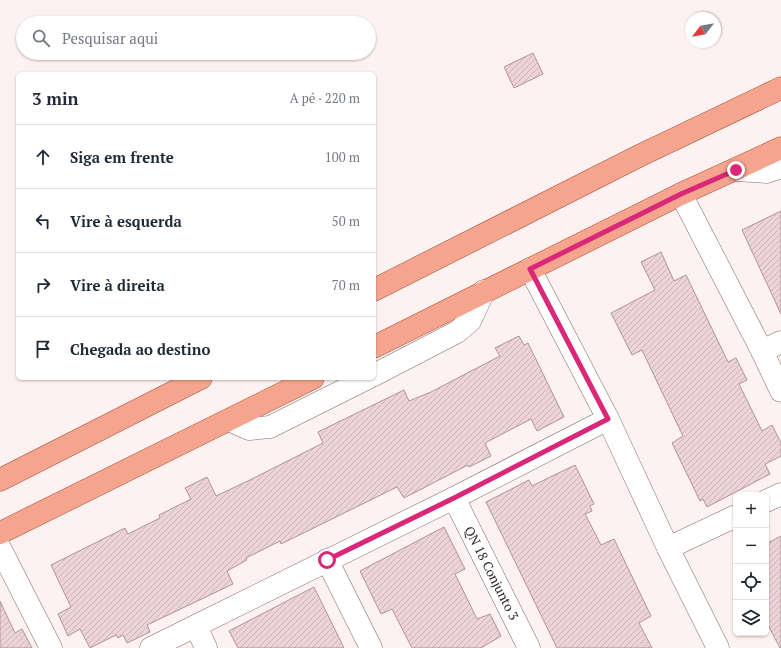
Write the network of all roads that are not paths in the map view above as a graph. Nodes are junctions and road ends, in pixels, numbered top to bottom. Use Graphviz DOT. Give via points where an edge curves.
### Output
graph roads {
  1 [pos="781,88"];
  2 [pos="781,148"];
  3 [pos="781,167"];
  4 [pos="736,170"];
  5 [pos="681,194"];
  6 [pos="530,269"];
  7 [pos="376,289"];
  8 [pos="484,291"];
  9 [pos="376,346"];
  10 [pos="772,346"];
  11 [pos="376,374"];
  12 [pos="197,380"];
  13 [pos="308,380"];
  14 [pos="364,380"];
  15 [pos="781,391"];
  16 [pos="608,419"];
  17 [pos="229,420"];
  18 [pos="0,480"];
  19 [pos="781,494"];
  20 [pos="454,498"];
  21 [pos="769,500"];
  22 [pos="733,517"];
  23 [pos="0,532"];
  24 [pos="0,548"];
  25 [pos="668,548"];
  26 [pos="327,560"];
  27 [pos="196,626"];
  28 [pos="51,648"];
  29 [pos="151,648"];
  30 [pos="206,648"];
  31 [pos="371,648"];
  32 [pos="529,648"];
  33 [pos="718,648"];
  1 -- 7 [label="main road" via="639,156"];
  2 -- 4 [label="main road"];
  3 -- 4 [label="street" via="767,172"];
  4 -- 5 [label="main road"];
  5 -- 6 [label="main road"];
  5 -- 10 [label="street"];
  6 -- 8 [label="main road"];
  6 -- 16 [label="street"];
  8 -- 9 [label="main road"];
  8 -- 11 [label="street" via="470,321 457,332"];
  10 -- 15 [label="street"];
  12 -- 18 [label="main road"];
  13 -- 17 [label="main road"];
  14 -- 17 [label="street" via="270,426 250,429"];
  16 -- 20 [label="street"];
  16 -- 25 [label="street"];
  17 -- 23 [label="main road"];
  19 -- 21 [label="street"];
  20 -- 26 [label="street"];
  20 -- 32 [label="street, QN 18 Conjunto 3"];
  22 -- 25 [label="street"];
  24 -- 28 [label="street"];
  25 -- 33 [label="street"];
  26 -- 27 [label="street"];
  26 -- 31 [label="street"];
  27 -- 29 [label="street"];
  27 -- 30 [label="street"];
}
